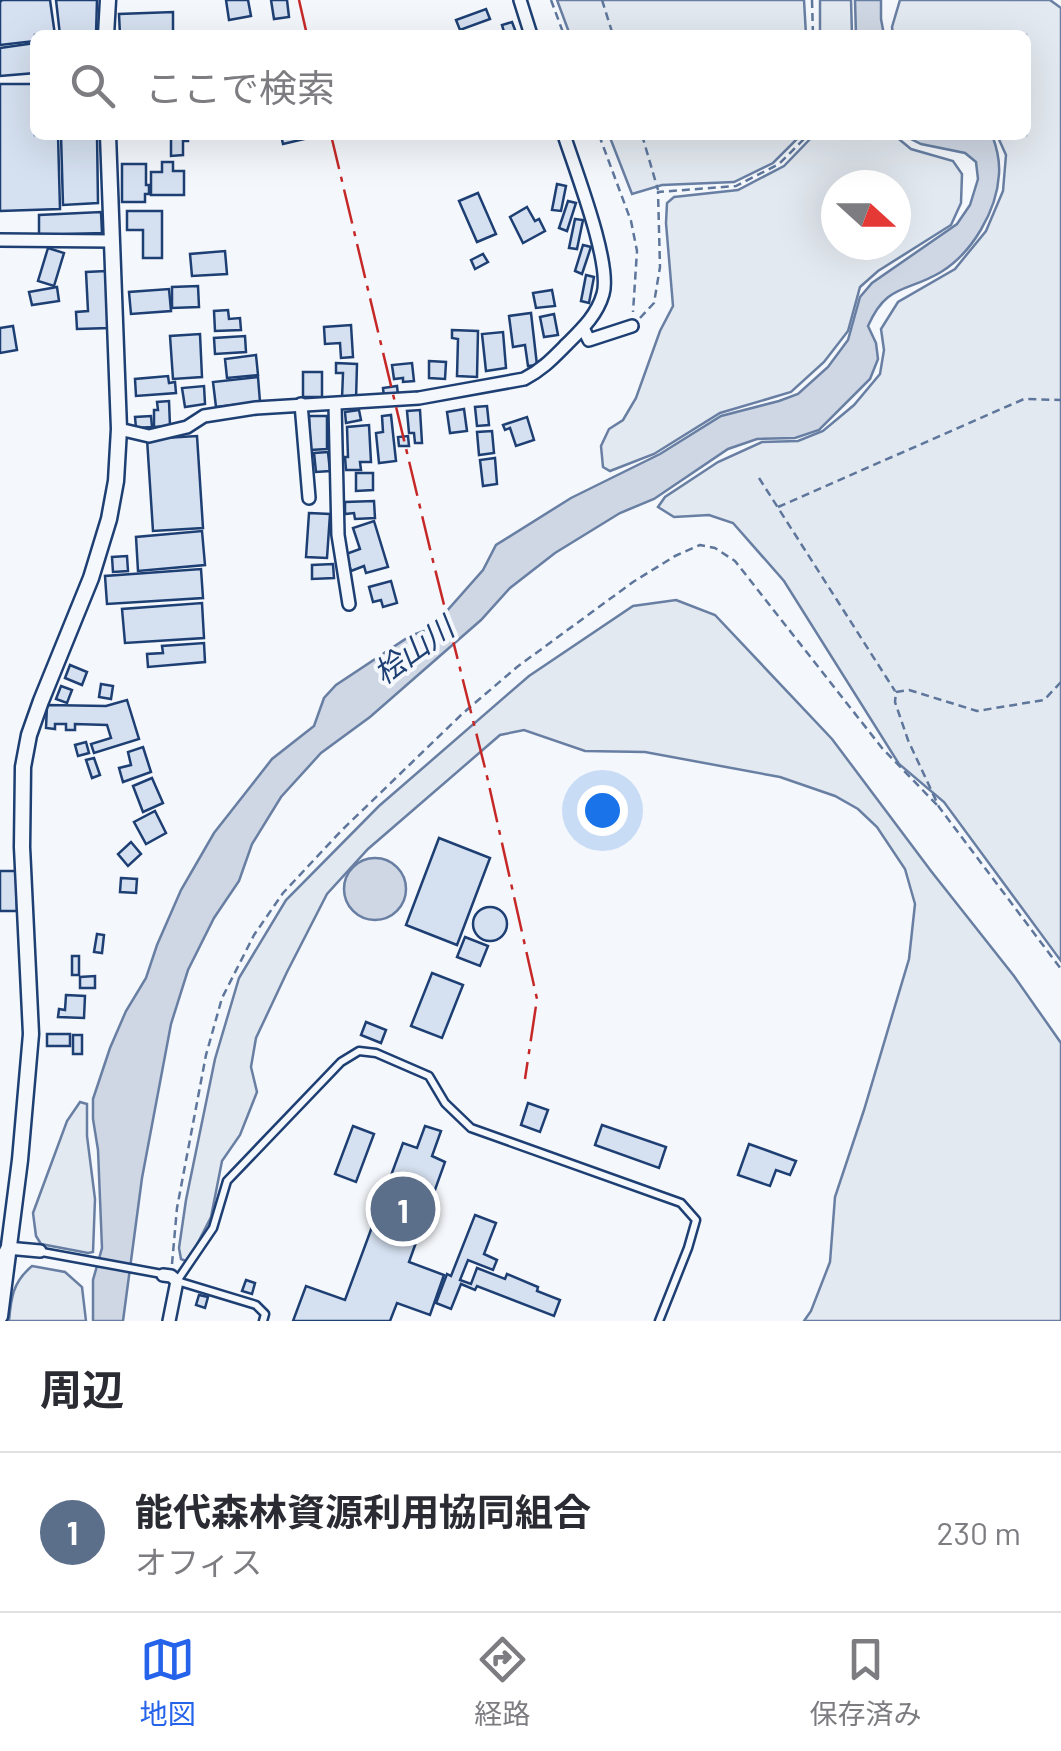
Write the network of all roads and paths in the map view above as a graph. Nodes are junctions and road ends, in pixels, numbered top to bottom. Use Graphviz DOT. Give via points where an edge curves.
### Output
graph roads {
  1 [pos="108,0"];
  2 [pos="520,0"];
  3 [pos="552,0"];
  4 [pos="602,0"];
  5 [pos="812,0"];
  6 [pos="106,30"];
  7 [pos="529,30"];
  8 [pos="562,30"];
  9 [pos="612,30"];
  10 [pos="813,30"];
  11 [pos="108,140"];
  12 [pos="566,140"];
  13 [pos="601,140"];
  14 [pos="643,140"];
  15 [pos="803,140"];
  16 [pos="658,192"];
  17 [pos="0,240"];
  18 [pos="112,240"];
  19 [pos="632,326"];
  20 [pos="583,328"];
  21 [pos="1061,400"];
  22 [pos="301,404"];
  23 [pos="335,404"];
  24 [pos="119,429"];
  25 [pos="759,478"];
  26 [pos="309,498"];
  27 [pos="778,508"];
  28 [pos="350,604"];
  29 [pos="1061,682"];
  30 [pos="896,692"];
  31 [pos="939,807"];
  32 [pos="1061,968"];
  33 [pos="40,1251"];
  34 [pos="4,1255"];
  35 [pos="171,1277"];
  36 [pos="0,1316"];
  37 [pos="169,1321"];
  38 [pos="263,1321"];
  39 [pos="659,1321"];
  1 -- 6 [label="street"];
  2 -- 7 [label="street"];
  3 -- 8 [label="path"];
  4 -- 9 [label="path"];
  5 -- 10 [label="path"];
  11 -- 18 [label="street"];
  12 -- 20 [label="street" via="606,277"];
  13 -- 19 [label="path" via="638,251"];
  14 -- 16 [label="path"];
  15 -- 16 [label="path" via="779,164 736,186"];
  16 -- 19 [label="path" via="654,303"];
  17 -- 18 [label="street"];
  18 -- 24 [label="street"];
  19 -- 20 [label="street" via="589,340"];
  20 -- 23 [label="street" via="540,371 524,378 418,398"];
  21 -- 27 [label="path" via="1024,400"];
  22 -- 23 [label="street"];
  22 -- 24 [label="street" via="204,416 149,436"];
  22 -- 26 [label="street"];
  23 -- 28 [label="street" via="338,536"];
  24 -- 34 [label="street" via="109,519 29,735 24,767 31,1034"];
  25 -- 27 [label="path"];
  27 -- 30 [label="path"];
  29 -- 30 [label="path" via="1044,700 977,710"];
  30 -- 31 [label="path" via="908,740"];
  31 -- 32 [label="path"];
  31 -- 35 [label="path" via="882,748 735,561 700,544 674,556 462,714 282,892 222,998 176,1208"];
  33 -- 34 [label="street"];
  33 -- 35 [label="lane"];
  34 -- 36 [label="street"];
  35 -- 37 [label="street"];
  35 -- 38 [label="lane" via="256,1305"];
  35 -- 39 [label="lane" via="213,1228 227,1181 341,1062 359,1052 376,1053 428,1076 471,1128 681,1203 696,1220"];
}
